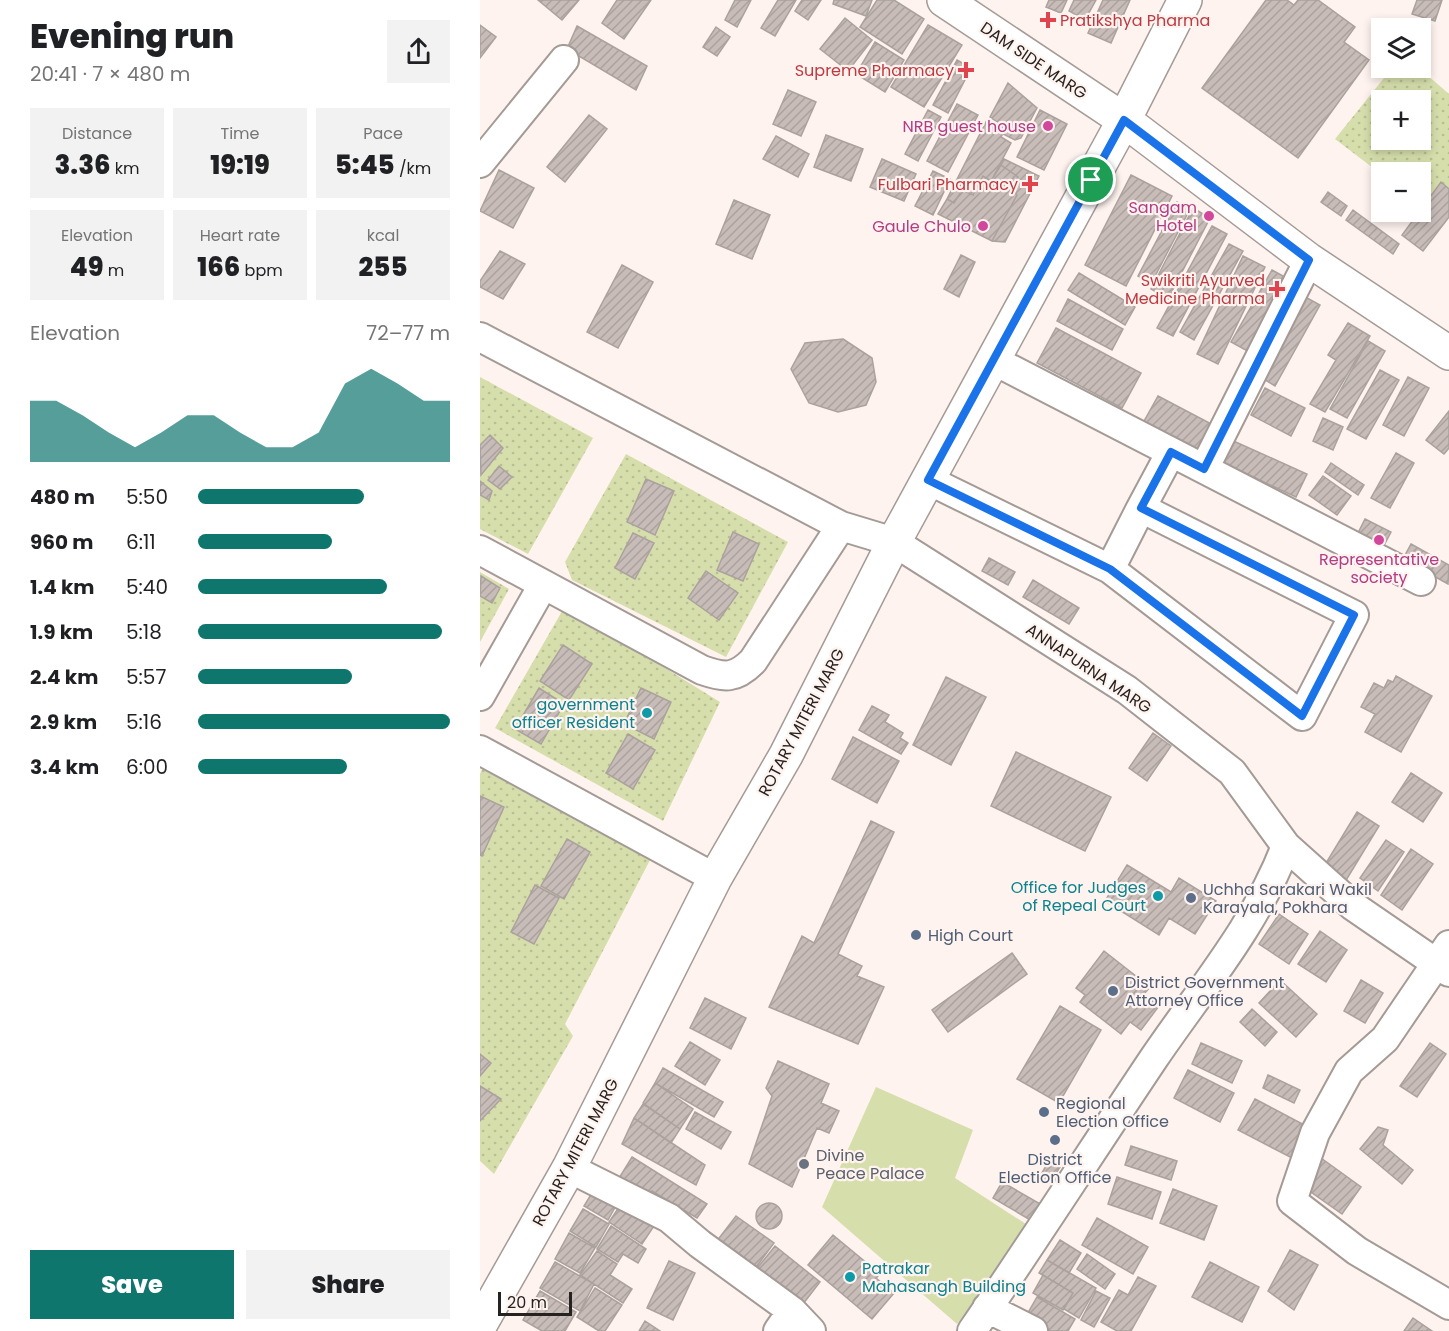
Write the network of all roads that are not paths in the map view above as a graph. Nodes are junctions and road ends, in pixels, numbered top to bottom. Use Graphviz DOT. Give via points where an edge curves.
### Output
graph roads {
  1 [pos="944,0"];
  2 [pos="1185,0"];
  3 [pos="564,60"];
  4 [pos="1124,120"];
  5 [pos="480,163"];
  6 [pos="1309,260"];
  7 [pos="480,337"];
  8 [pos="1449,353"];
  9 [pos="993,360"];
  10 [pos="1171,452"];
  11 [pos="1204,469"];
  12 [pos="928,480"];
  13 [pos="1141,508"];
  14 [pos="841,526"];
  15 [pos="894,542"];
  16 [pos="480,550"];
  17 [pos="1110,569"];
  18 [pos="1421,582"];
  19 [pos="543,585"];
  20 [pos="480,696"];
  21 [pos="480,750"];
  22 [pos="1286,846"];
  23 [pos="715,878"];
  24 [pos="1445,960"];
  25 [pos="569,1168"];
  26 [pos="1449,1305"];
  27 [pos="980,1320"];
  28 [pos="794,1324"];
  29 [pos="480,1325"];
  30 [pos="1033,1331"];
  1 -- 4 [label="main road, DAM SIDE MARG"];
  2 -- 4 [label="main road, ROTARY MITERI MARG"];
  3 -- 5 [label="street"];
  4 -- 6 [label="main road, DAM SIDE MARG"];
  4 -- 9 [label="main road, ROTARY MITERI MARG"];
  6 -- 8 [label="main road, DAM SIDE MARG"];
  6 -- 11 [label="street"];
  7 -- 14 [label="street, ANNAPURNA MARG"];
  9 -- 10 [label="street"];
  9 -- 12 [label="main road, ROTARY MITERI MARG"];
  10 -- 11 [label="street"];
  10 -- 13 [label="street"];
  11 -- 18 [label="street"];
  12 -- 15 [label="main road, ROTARY MITERI MARG"];
  12 -- 17 [label="street"];
  13 -- 17 [label="street"];
  13 -- 17 [label="street" via="1354,615 1302,716"];
  14 -- 15 [label="street, ANNAPURNA MARG"];
  14 -- 19 [label="street" via="762,650 741,673 720,676 702,669"];
  15 -- 22 [label="street, ANNAPURNA MARG" via="1127,690 1232,772"];
  15 -- 23 [label="main road, ROTARY MITERI MARG" via="786,755"];
  16 -- 19 [label="street"];
  19 -- 20 [label="street"];
  21 -- 23 [label="street"];
  22 -- 24 [label="street, ANNAPURNA MARG" via="1353,906"];
  22 -- 27 [label="street" via="1274,878 1217,973 1156,1056"];
  23 -- 25 [label="main road, ROTARY MITERI MARG"];
  24 -- 26 [label="street" via="1385,1039 1348,1071 1315,1133 1292,1201 1357,1251"];
  25 -- 28 [label="street" via="669,1218"];
  25 -- 29 [label="main road, ROTARY MITERI MARG"];
  27 -- 30 [label="street"];
}
